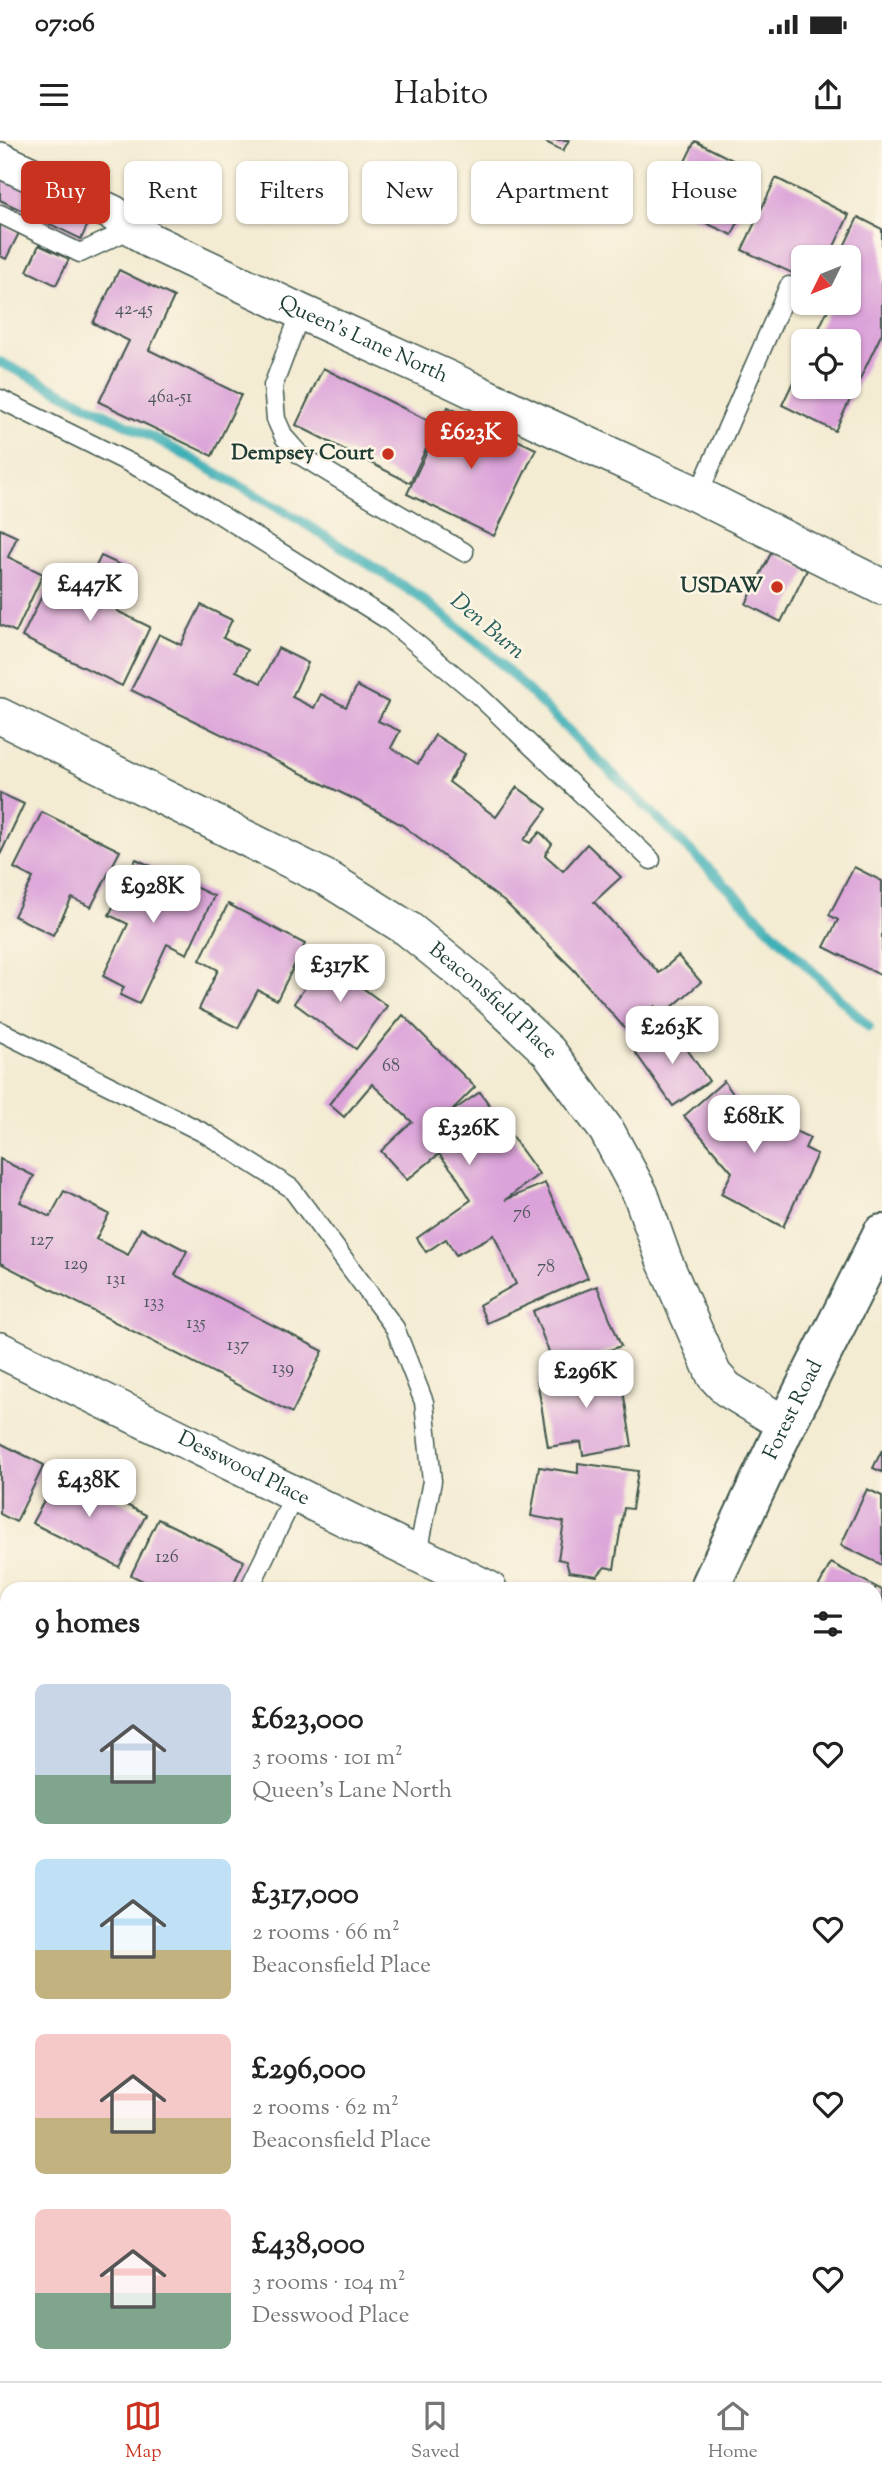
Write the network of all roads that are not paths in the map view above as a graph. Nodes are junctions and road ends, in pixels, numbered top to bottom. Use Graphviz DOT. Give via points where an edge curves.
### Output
graph roads {
  1 [pos="0,160"];
  2 [pos="0,214"];
  3 [pos="133,228"];
  4 [pos="789,286"];
  5 [pos="301,312"];
  6 [pos="0,399"];
  7 [pos="698,495"];
  8 [pos="464,552"];
  9 [pos="882,587"];
  10 [pos="0,716"];
  11 [pos="651,860"];
  12 [pos="0,1031"];
  13 [pos="882,1234"];
  14 [pos="0,1350"];
  15 [pos="786,1425"];
  16 [pos="295,1494"];
  17 [pos="418,1554"];
  18 [pos="252,1582"];
  19 [pos="475,1582"];
  20 [pos="712,1582"];
  1 -- 3 [label="street, Queen's Lane North" via="113,213"];
  2 -- 3 [label="lane" via="80,253"];
  3 -- 5 [label="street, Queen's Lane North" via="151,241"];
  4 -- 7 [label="lane"];
  5 -- 7 [label="street, Queen's Lane North"];
  5 -- 8 [label="lane" via="273,386 276,419 285,437 300,454"];
  6 -- 11 [label="lane" via="168,482 388,620 477,693"];
  7 -- 9 [label="street, Queen's Lane North"];
  10 -- 15 [label="street, Beaconsfield Place" via="330,880 408,929 480,987 549,1052 607,1130 641,1195 714,1375 727,1389"];
  12 -- 17 [label="lane" via="206,1134 291,1188 395,1328 424,1402 432,1481"];
  13 -- 15 [label="street, Forest Road"];
  14 -- 16 [label="street, Desswood Place"];
  15 -- 20 [label="street, Forest Road"];
  16 -- 17 [label="street, Desswood Place"];
  16 -- 18 [label="lane"];
  17 -- 19 [label="street, Desswood Place"];
}
